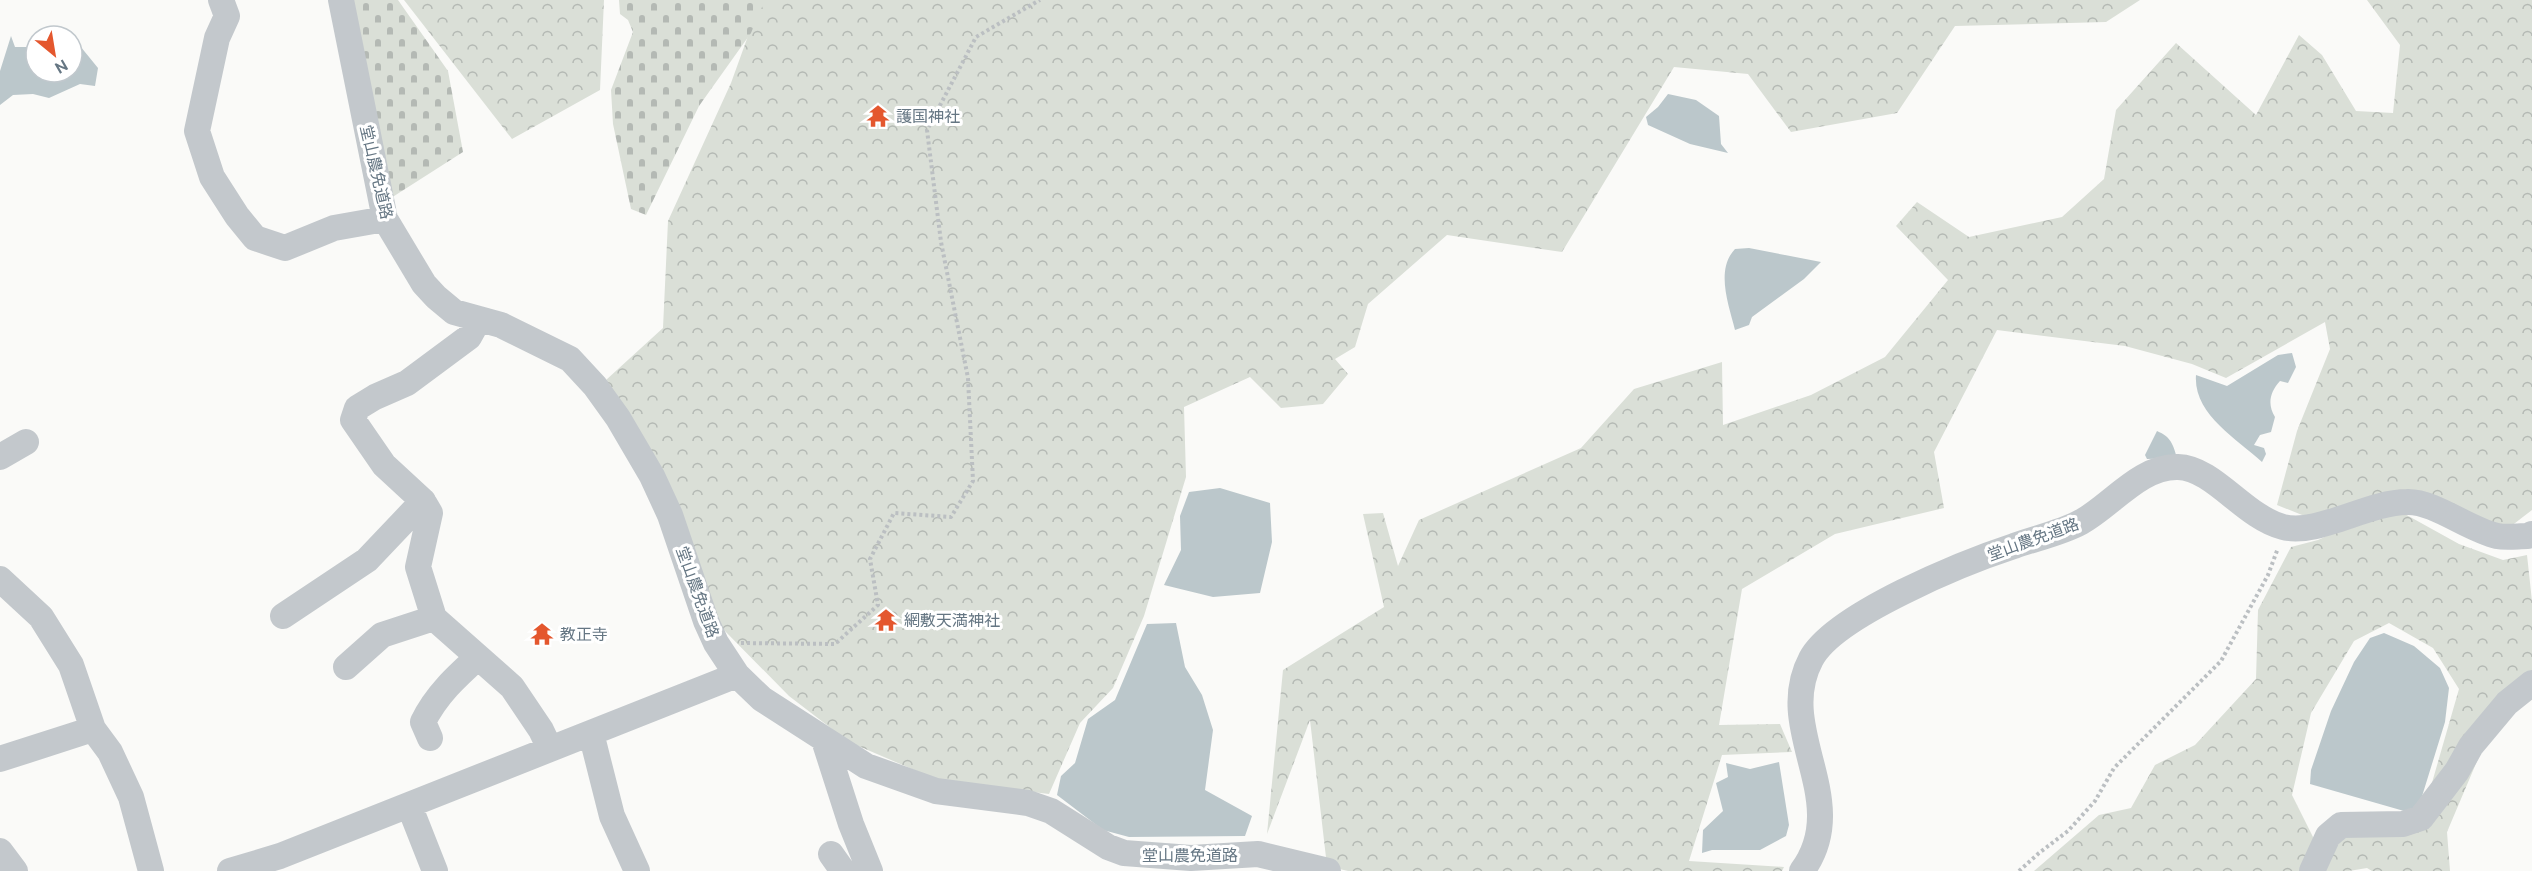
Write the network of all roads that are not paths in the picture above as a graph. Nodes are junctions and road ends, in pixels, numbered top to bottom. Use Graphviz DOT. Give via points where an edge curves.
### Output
graph roads {
  1 [pos="221,0"];
  2 [pos="341,0"];
  3 [pos="385,219"];
  4 [pos="479,319"];
  5 [pos="26,442"];
  6 [pos="0,457"];
  7 [pos="423,501"];
  8 [pos="2532,534"];
  9 [pos="0,579"];
  10 [pos="283,616"];
  11 [pos="434,618"];
  12 [pos="478,657"];
  13 [pos="346,667"];
  14 [pos="737,675"];
  15 [pos="2532,683"];
  16 [pos="93,729"];
  17 [pos="591,733"];
  18 [pos="430,738"];
  19 [pos="824,740"];
  20 [pos="550,749"];
  21 [pos="0,759"];
  22 [pos="409,805"];
  23 [pos="0,851"];
  24 [pos="1284,866"];
  25 [pos="15,871"];
  26 [pos="151,871"];
  27 [pos="230,871"];
  28 [pos="435,871"];
  29 [pos="637,871"];
  30 [pos="870,871"];
  31 [pos="1328,871"];
  32 [pos="1802,871"];
  33 [pos="2312,871"];
  1 -- 3 [label="street" via="227,16 217,39 197,131 212,177 237,216 255,238 285,248 334,228"];
  2 -- 3 [label="street, 堂山農免道路"];
  3 -- 4 [label="street, 堂山農免道路" via="436,297 454,312"];
  4 -- 7 [label="street" via="468,336 407,383 357,408 353,420 384,465"];
  4 -- 14 [label="street, 堂山農免道路" via="501,325 570,359 595,386 652,476 670,515 706,621"];
  5 -- 6 [label="street"];
  7 -- 10 [label="street" via="367,560"];
  7 -- 11 [label="street" via="430,513 418,567"];
  8 -- 32 [label="street, 堂山農免道路" via="2499,536 2410,501 2379,505 2313,527 2285,528 2259,518 2197,470 2176,467 2142,478 2081,522 1972,561 1871,608 1824,640 1802,682 1801,724 1820,791 1817,838"];
  9 -- 16 [label="street" via="41,617 71,665"];
  11 -- 12 [label="street"];
  11 -- 13 [label="street" via="382,635"];
  12 -- 18 [label="street" via="429,709 423,722"];
  12 -- 20 [label="street" via="512,687"];
  14 -- 17 [label="street"];
  14 -- 19 [label="street, 堂山農免道路" via="762,699"];
  15 -- 33 [label="street" via="2507,703 2421,818 2403,824 2341,825 2328,836"];
  16 -- 21 [label="street"];
  16 -- 26 [label="street" via="110,752 131,797"];
  17 -- 20 [label="street"];
  17 -- 29 [label="street" via="612,816"];
  19 -- 24 [label="street, 堂山農免道路" via="866,766 936,791 1028,803 1051,811 1107,847 1124,853 1191,858 1258,854"];
  19 -- 30 [label="street"];
  20 -- 22 [label="street"];
  22 -- 27 [label="street" via="280,856"];
  22 -- 28 [label="street"];
  23 -- 25 [label="street"];
  24 -- 31 [label="street, 堂山農免道路"];
}
